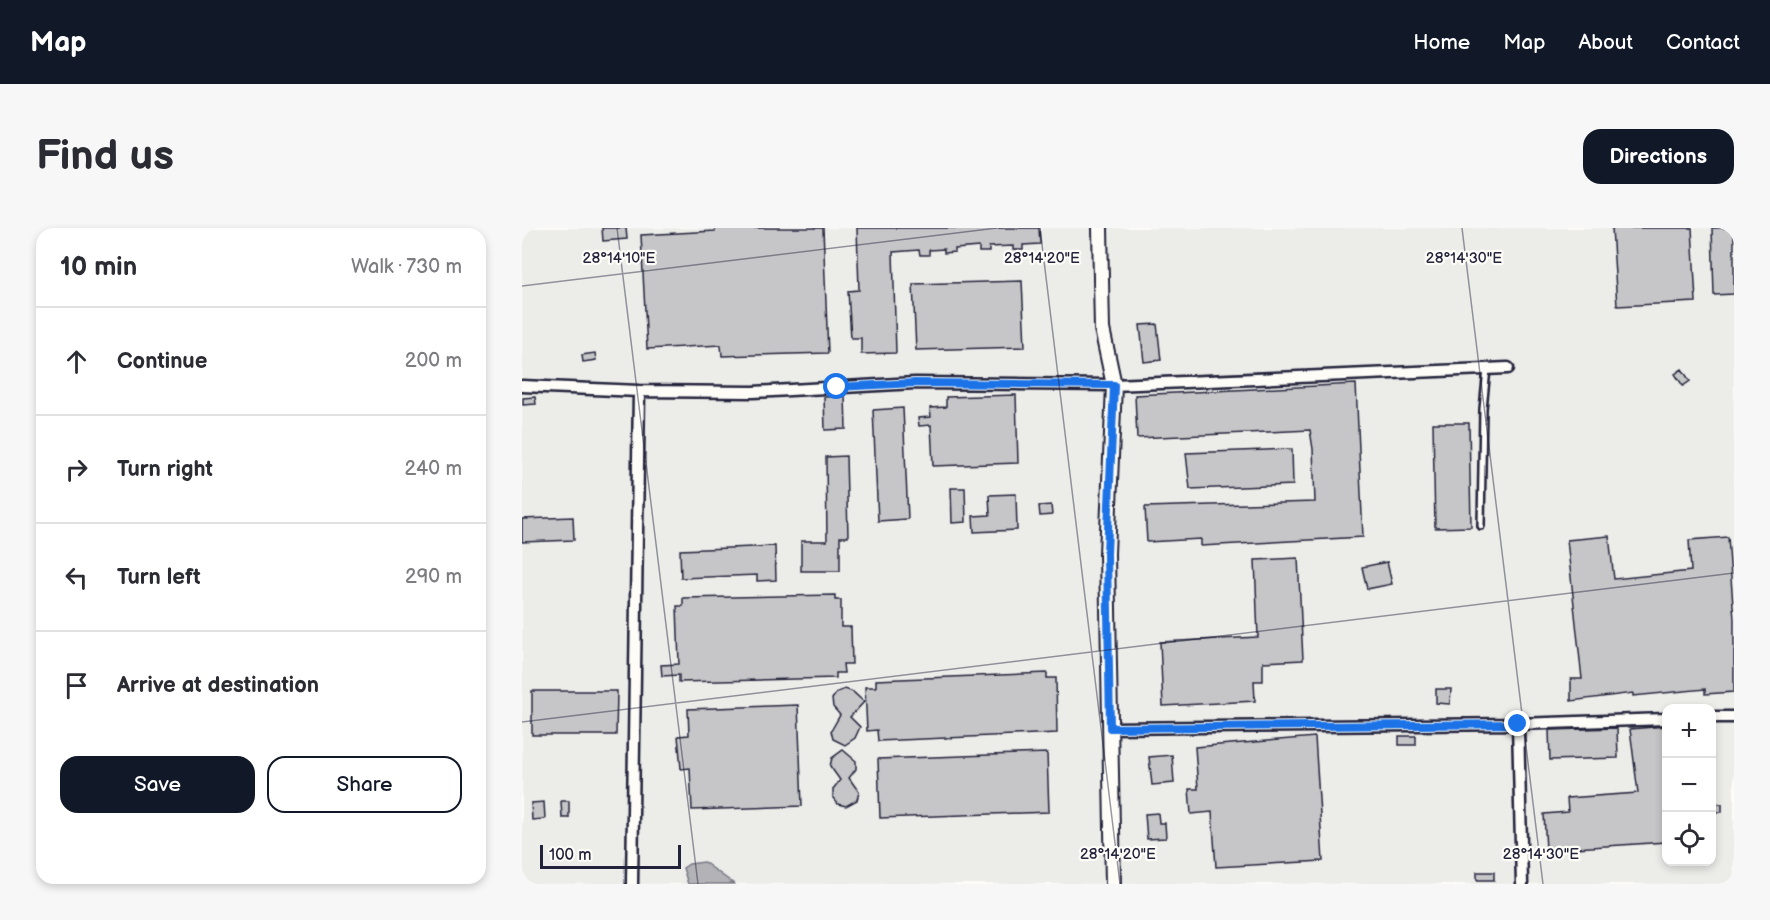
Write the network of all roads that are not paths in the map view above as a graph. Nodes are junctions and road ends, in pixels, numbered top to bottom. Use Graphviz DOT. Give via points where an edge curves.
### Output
graph roads {
  1 [pos="1100,228"];
  2 [pos="1509,368"];
  3 [pos="1487,369"];
  4 [pos="1114,385"];
  5 [pos="522,386"];
  6 [pos="639,391"];
  7 [pos="1481,526"];
  8 [pos="1716,717"];
  9 [pos="1734,717"];
  10 [pos="1662,719"];
  11 [pos="1518,724"];
  12 [pos="1110,728"];
  13 [pos="632,884"];
  14 [pos="1113,884"];
  15 [pos="1522,884"];
  1 -- 4 [label="street" via="1102,328"];
  2 -- 3 [label="street"];
  3 -- 4 [label="street"];
  3 -- 7 [label="lane"];
  4 -- 6 [label="street" via="915,383 753,392"];
  4 -- 12 [label="street" via="1107,554"];
  5 -- 6 [label="street"];
  6 -- 13 [label="street"];
  8 -- 9 [label="street"];
  10 -- 11 [label="street"];
  11 -- 12 [label="street"];
  11 -- 15 [label="street"];
  12 -- 14 [label="street"];
}
